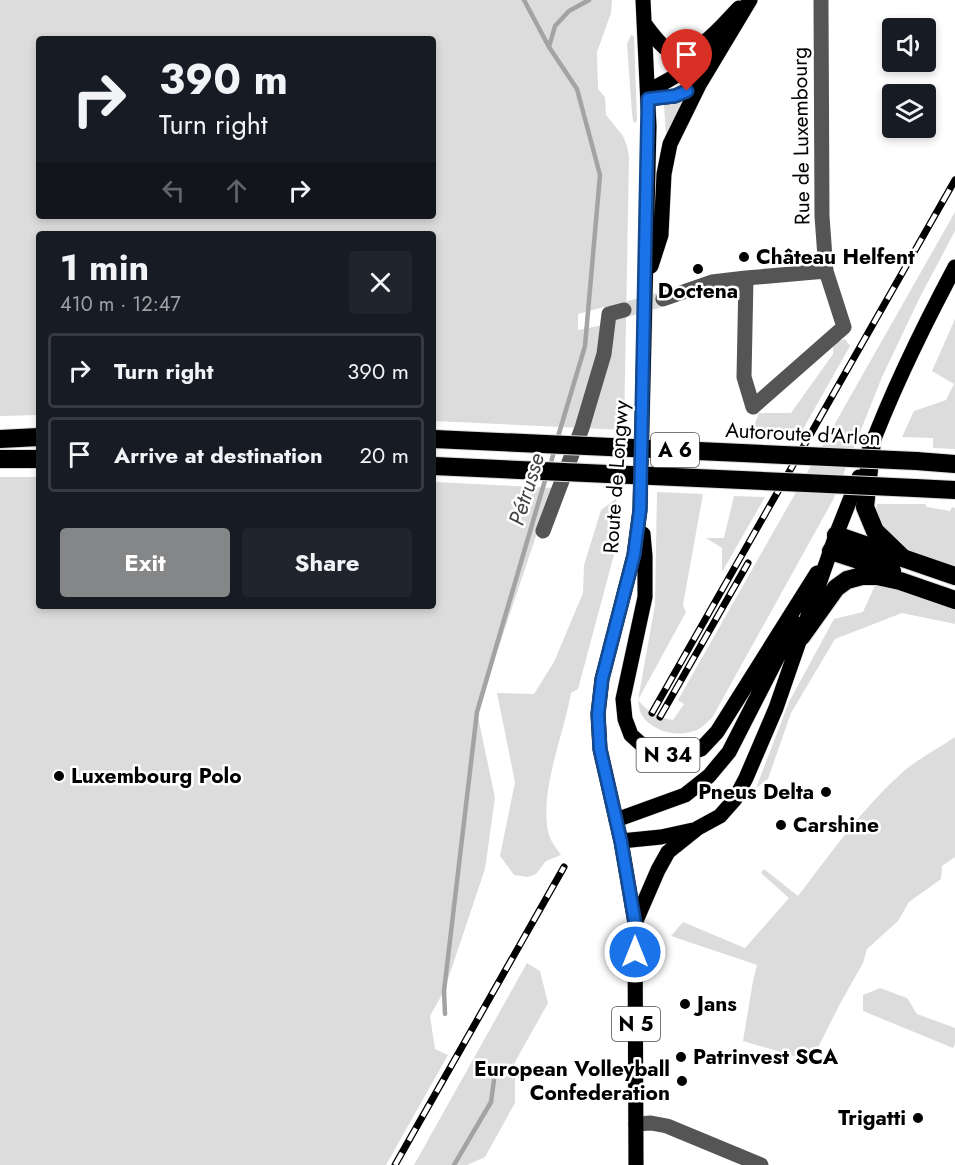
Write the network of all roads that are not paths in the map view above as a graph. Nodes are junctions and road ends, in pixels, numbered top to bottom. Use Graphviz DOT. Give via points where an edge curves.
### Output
graph roads {
  1 [pos="643,0"];
  2 [pos="748,0"];
  3 [pos="821,0"];
  4 [pos="644,23"];
  5 [pos="699,85"];
  6 [pos="648,95"];
  7 [pos="955,267"];
  8 [pos="826,271"];
  9 [pos="746,278"];
  10 [pos="645,286"];
  11 [pos="663,299"];
  12 [pos="624,310"];
  13 [pos="36,438"];
  14 [pos="0,439"];
  15 [pos="436,439"];
  16 [pos="873,441"];
  17 [pos="0,459"];
  18 [pos="36,459"];
  19 [pos="955,464"];
  20 [pos="436,465"];
  21 [pos="955,490"];
  22 [pos="640,510"];
  23 [pos="543,531"];
  24 [pos="834,543"];
  25 [pos="903,558"];
  26 [pos="955,576"];
  27 [pos="955,592"];
  28 [pos="955,600"];
  29 [pos="801,637"];
  30 [pos="616,820"];
  31 [pos="698,828"];
  32 [pos="621,842"];
  33 [pos="635,923"];
  34 [pos="636,1124"];
  35 [pos="636,1165"];
  36 [pos="761,1165"];
  1 -- 4 [label="main road, Route de Longwy / N 5"];
  2 -- 4 [label="main road" via="689,52 674,53"];
  2 -- 5 [label="main road"];
  2 -- 6 [label="main road" via="709,51"];
  3 -- 8 [label="street, Rue de Luxembourg"];
  4 -- 6 [label="main road, Route de Longwy / N 5"];
  5 -- 6 [label="main road" via="675,96"];
  5 -- 10 [label="main road" via="670,144 664,174 661,235"];
  6 -- 10 [label="main road, Route de Longwy / N 5"];
  7 -- 16 [label="main road, N 34" via="928,317"];
  8 -- 9 [label="street"];
  8 -- 9 [label="street, Rue de Luxembourg" via="844,327 753,407 744,376"];
  9 -- 11 [label="street" via="711,282"];
  10 -- 22 [label="main road, Route de Longwy / N 5"];
  12 -- 23 [label="street" via="609,314 604,354 582,428"];
  13 -- 14 [label="highway"];
  15 -- 19 [label="highway, Autoroute d'Arlon / A 6, bridge"];
  16 -- 24 [label="main road, N 34"];
  16 -- 25 [label="highway" via="865,507 875,531"];
  17 -- 18 [label="highway"];
  20 -- 21 [label="highway, A 6, bridge"];
  22 -- 24 [label="main road, N 34" via="645,597 623,699 631,735 658,753 679,756 701,749 717,732"];
  22 -- 30 [label="main road, Route de Longwy / N 5" via="634,555 602,679 598,714 600,749"];
  24 -- 25 [label="highway"];
  24 -- 27 [label="highway"];
  24 -- 29 [label="main road, N 34"];
  24 -- 30 [label="main road, N 34" via="729,752 709,776 685,795"];
  25 -- 26 [label="highway"];
  28 -- 29 [label="highway" via="900,581 862,576 836,588"];
  29 -- 31 [label="main road, N 34" via="776,708 735,799 720,816"];
  30 -- 32 [label="main road, Route de Longwy / N 5"];
  31 -- 32 [label="main road, N 34"];
  31 -- 33 [label="main road, N 34" via="668,852"];
  32 -- 33 [label="main road, Route de Longwy / N 5"];
  33 -- 34 [label="main road, Route de Longwy / N 5"];
  34 -- 35 [label="main road, Route de Longwy / N 5"];
  34 -- 36 [label="street" via="661,1124"];
}
